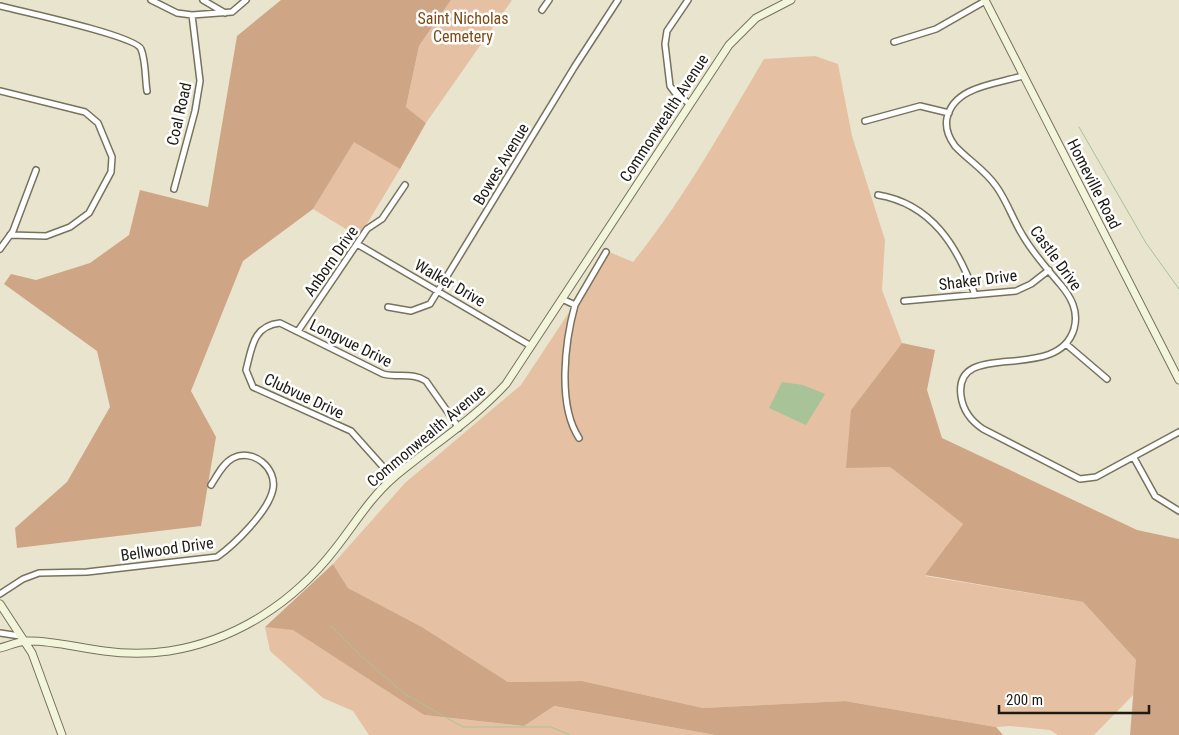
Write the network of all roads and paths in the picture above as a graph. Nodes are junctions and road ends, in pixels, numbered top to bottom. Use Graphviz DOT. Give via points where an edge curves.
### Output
graph roads {
  1 [pos="151,0"];
  2 [pos="203,0"];
  3 [pos="246,0"];
  4 [pos="549,0"];
  5 [pos="618,0"];
  6 [pos="688,0"];
  7 [pos="791,0"];
  8 [pos="985,0"];
  9 [pos="0,6"];
  10 [pos="542,10"];
  11 [pos="225,14"];
  12 [pos="192,15"];
  13 [pos="894,42"];
  14 [pos="1022,76"];
  15 [pos="0,91"];
  16 [pos="147,91"];
  17 [pos="690,104"];
  18 [pos="949,113"];
  19 [pos="865,121"];
  20 [pos="36,170"];
  21 [pos="405,185"];
  22 [pos="174,189"];
  23 [pos="878,195"];
  24 [pos="10,235"];
  25 [pos="357,244"];
  26 [pos="0,249"];
  27 [pos="606,252"];
  28 [pos="1049,270"];
  29 [pos="440,291"];
  30 [pos="976,295"];
  31 [pos="562,299"];
  32 [pos="904,301"];
  33 [pos="575,305"];
  34 [pos="388,307"];
  35 [pos="268,324"];
  36 [pos="298,331"];
  37 [pos="1066,344"];
  38 [pos="531,346"];
  39 [pos="1107,379"];
  40 [pos="1179,380"];
  41 [pos="459,428"];
  42 [pos="1179,432"];
  43 [pos="579,438"];
  44 [pos="1134,458"];
  45 [pos="393,478"];
  46 [pos="211,485"];
  47 [pos="1179,511"];
  48 [pos="0,594"];
  49 [pos="0,604"];
  50 [pos="0,633"];
  51 [pos="22,638"];
  52 [pos="0,648"];
  53 [pos="62,735"];
  1 -- 12 [label="street" via="177,13"];
  2 -- 11 [label="street"];
  3 -- 11 [label="street"];
  4 -- 10 [label="street"];
  5 -- 29 [label="street, Bowes Avenue"];
  6 -- 17 [label="street" via="667,32 664,44 672,89"];
  7 -- 17 [label="street, Commonwealth Avenue" via="764,13 740,32"];
  8 -- 13 [label="street" via="936,29"];
  8 -- 14 [label="street, Homeville Road"];
  9 -- 16 [label="street" via="137,43 141,49"];
  11 -- 12 [label="street"];
  12 -- 22 [label="street, Coal Road" via="200,82"];
  14 -- 18 [label="street" via="966,93 954,103"];
  14 -- 40 [label="street, Homeville Road"];
  15 -- 24 [label="street" via="85,112 98,123 112,156 111,172 89,213 70,227 46,236"];
  17 -- 31 [label="street, Commonwealth Avenue"];
  18 -- 19 [label="street" via="920,106"];
  18 -- 28 [label="street, Castle Drive" via="947,126 952,141 994,183 1023,237"];
  20 -- 24 [label="street"];
  21 -- 25 [label="street, Anborn Drive" via="382,219 367,230"];
  23 -- 30 [label="street" via="906,203 934,221 949,241"];
  24 -- 26 [label="street"];
  25 -- 29 [label="street, Walker Drive"];
  25 -- 36 [label="street, Anborn Drive"];
  27 -- 33 [label="street"];
  28 -- 30 [label="street, Shaker Drive" via="1021,289"];
  28 -- 37 [label="street, Castle Drive" via="1075,309 1075,325"];
  29 -- 34 [label="street, Bowes Avenue" via="430,304 420,309 411,311"];
  29 -- 38 [label="street, Walker Drive"];
  30 -- 32 [label="street, Shaker Drive"];
  31 -- 33 [label="street"];
  31 -- 38 [label="street, Commonwealth Avenue"];
  33 -- 43 [label="street" via="567,336 566,383 573,430"];
  35 -- 36 [label="street, Longvue Drive" via="280,323"];
  35 -- 45 [label="street, Clubvue Drive" via="256,338 246,370 253,387 351,431"];
  36 -- 41 [label="street, Longvue Drive" via="382,374 419,376 426,380"];
  37 -- 39 [label="street"];
  37 -- 44 [label="street" via="1044,357 983,364 970,370 960,388 967,414 983,429 1080,479 1096,477"];
  38 -- 41 [label="street, Commonwealth Avenue" via="506,384"];
  41 -- 45 [label="street, Commonwealth Avenue"];
  42 -- 44 [label="street"];
  44 -- 47 [label="street" via="1155,496"];
  45 -- 51 [label="street, Commonwealth Avenue" via="378,492 321,568 306,582 276,608 223,636 169,650 131,653 105,652"];
  46 -- 48 [label="street, Bellwood Drive" via="226,463 245,455 265,465 274,485 270,499 257,517 229,549 217,557 87,572 38,573"];
  49 -- 51 [label="street"];
  50 -- 51 [label="street"];
  51 -- 52 [label="street"];
  51 -- 53 [label="street" via="32,653"];
}
